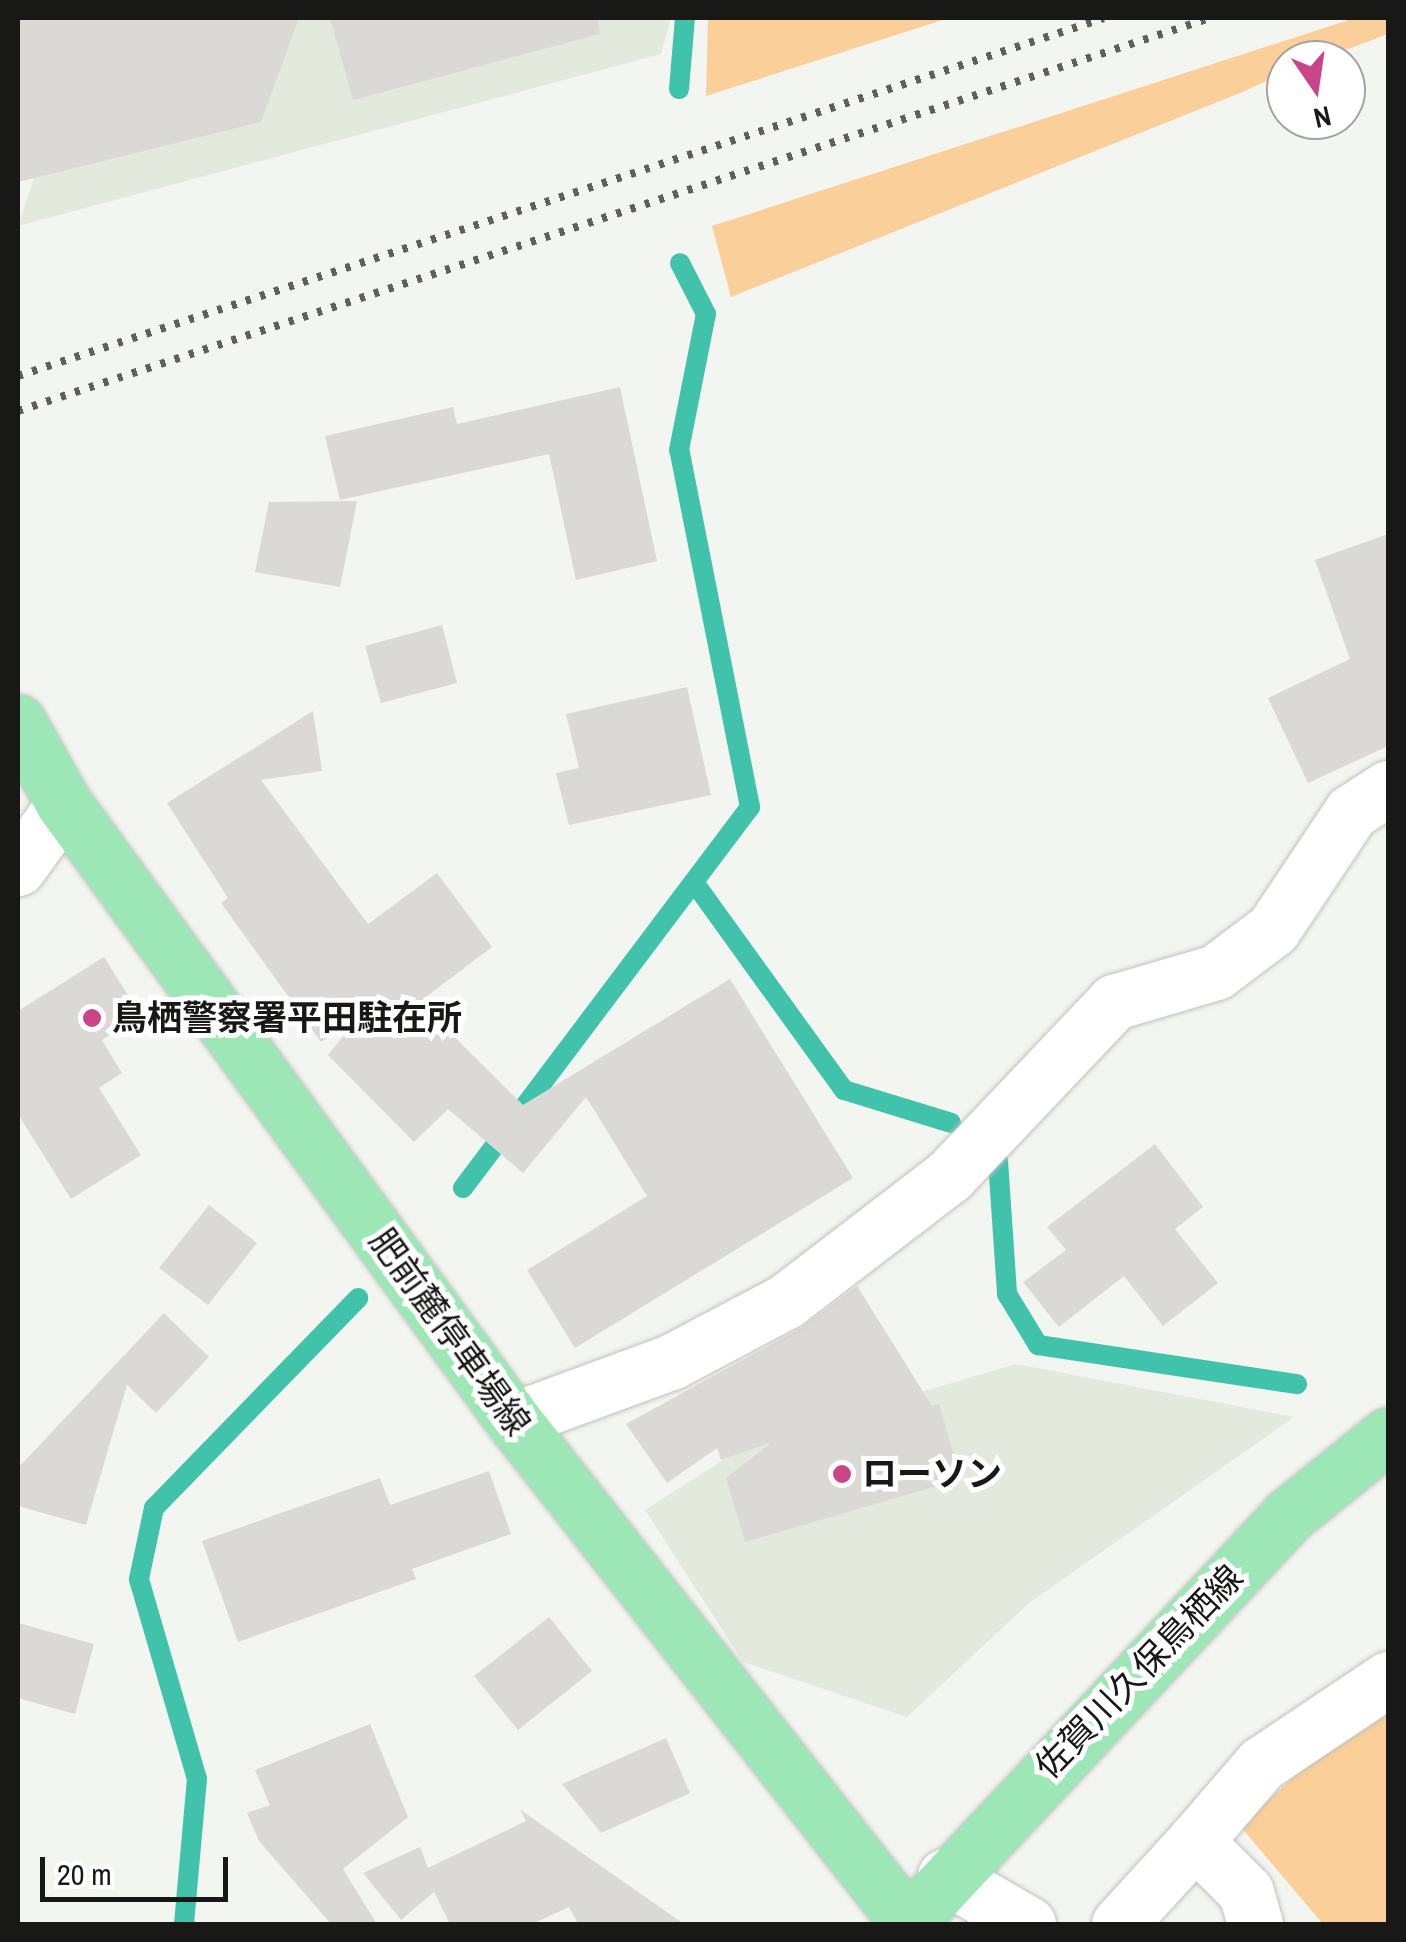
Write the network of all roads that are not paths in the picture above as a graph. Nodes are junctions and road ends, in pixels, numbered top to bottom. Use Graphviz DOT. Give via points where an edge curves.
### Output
graph roads {
  1 [pos="18,722"];
  2 [pos="1388,788"];
  3 [pos="64,804"];
  4 [pos="18,868"];
  5 [pos="513,1420"];
  6 [pos="1388,1435"];
  7 [pos="1388,1678"];
  8 [pos="1194,1842"];
  9 [pos="945,1876"];
  10 [pos="907,1924"];
  11 [pos="1028,1924"];
  12 [pos="1119,1924"];
  13 [pos="1255,1924"];
  1 -- 3 [label="main road, 肥前麓停車場線"];
  2 -- 5 [label="street" via="1351,812 1273,929 1216,972 1114,1002 1004,1126 786,1302 671,1362"];
  3 -- 4 [label="street"];
  3 -- 5 [label="main road, 肥前麓停車場線"];
  5 -- 10 [label="main road, 肥前麓停車場線"];
  6 -- 9 [label="main road, 佐賀川久保鳥栖線" via="1289,1515"];
  7 -- 8 [label="street" via="1261,1764"];
  8 -- 12 [label="street"];
  8 -- 13 [label="street" via="1246,1892"];
  9 -- 10 [label="main road, 佐賀川久保鳥栖線"];
  9 -- 11 [label="street"];
}
